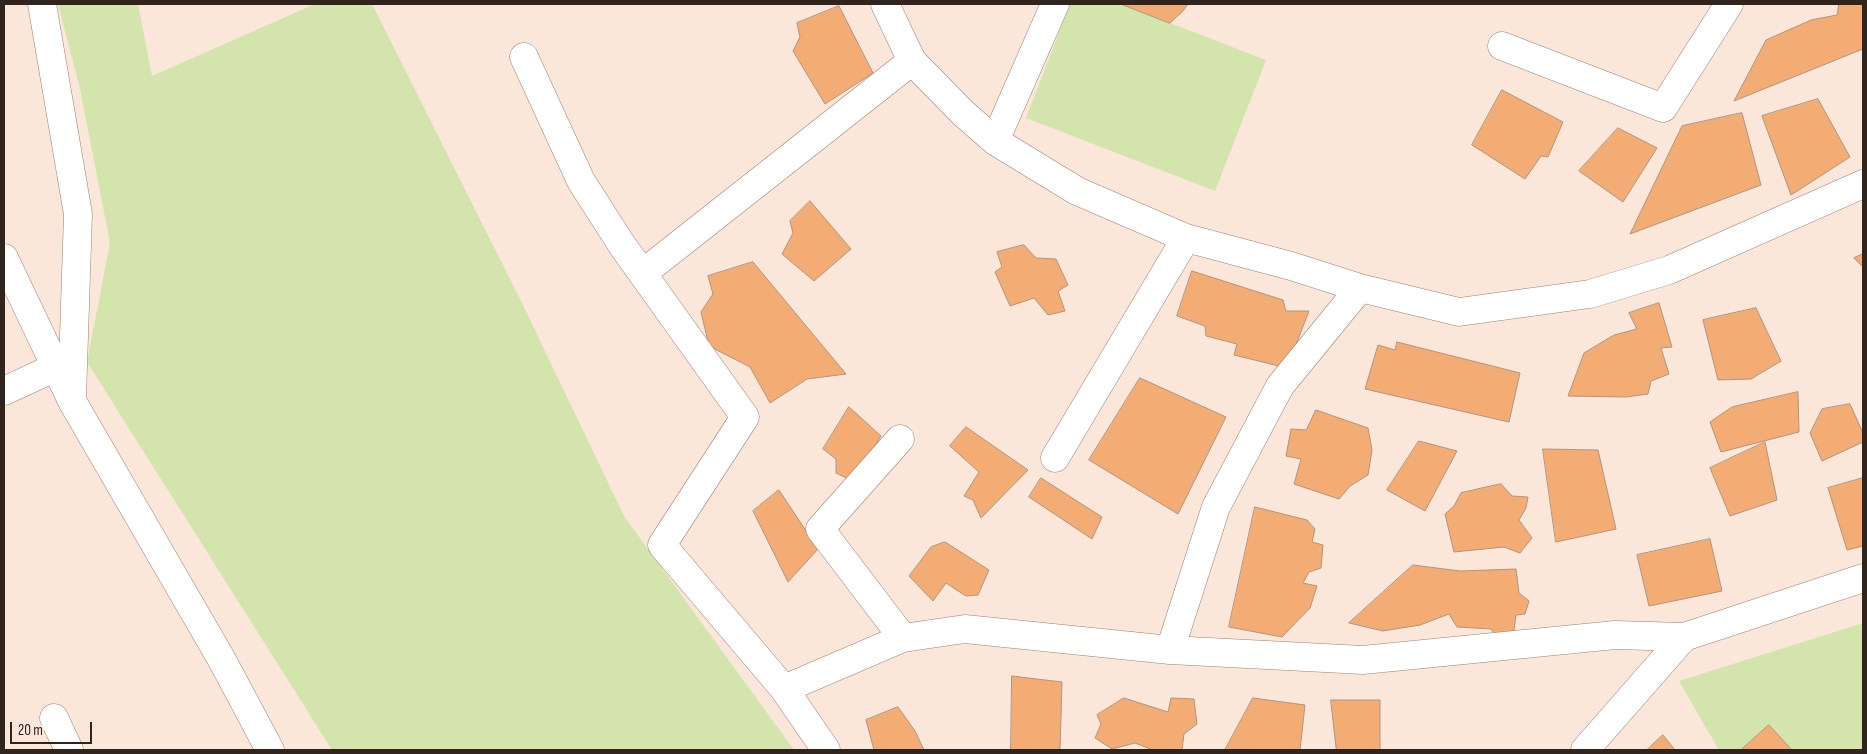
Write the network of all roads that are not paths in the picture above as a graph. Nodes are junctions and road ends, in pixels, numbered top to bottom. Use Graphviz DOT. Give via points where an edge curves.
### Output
graph roads {
  1 [pos="42,4"];
  2 [pos="885,4"];
  3 [pos="1055,4"];
  4 [pos="1729,4"];
  5 [pos="1502,46"];
  6 [pos="524,57"];
  7 [pos="912,61"];
  8 [pos="995,141"];
  9 [pos="1863,184"];
  10 [pos="1186,238"];
  11 [pos="4,258"];
  12 [pos="643,273"];
  13 [pos="1360,288"];
  14 [pos="56,367"];
  15 [pos="4,391"];
  16 [pos="72,401"];
  17 [pos="900,439"];
  18 [pos="1055,458"];
  19 [pos="1863,578"];
  20 [pos="1684,637"];
  21 [pos="903,638"];
  22 [pos="1170,650"];
  23 [pos="784,689"];
  24 [pos="54,718"];
  25 [pos="69,750"];
  26 [pos="270,750"];
  27 [pos="826,750"];
  28 [pos="1585,750"];
  1 -- 16 [label="street" via="78,214"];
  2 -- 7 [label="street"];
  3 -- 8 [label="street"];
  4 -- 5 [label="street" via="1663,108"];
  6 -- 12 [label="street" via="580,181"];
  7 -- 8 [label="street" via="963,114"];
  7 -- 12 [label="street"];
  8 -- 10 [label="street" via="1077,191"];
  9 -- 13 [label="street" via="1669,270 1590,294 1459,312"];
  10 -- 13 [label="street"];
  10 -- 18 [label="street"];
  11 -- 14 [label="street"];
  12 -- 23 [label="street" via="745,416 662,545"];
  13 -- 22 [label="street" via="1280,386 1216,507"];
  14 -- 15 [label="street"];
  14 -- 16 [label="street"];
  16 -- 26 [label="street" via="222,660"];
  17 -- 21 [label="street" via="820,529"];
  19 -- 20 [label="street"];
  20 -- 22 [label="street" via="1615,635 1363,660"];
  20 -- 28 [label="street"];
  21 -- 22 [label="street" via="965,629"];
  21 -- 23 [label="street"];
  23 -- 27 [label="street"];
  24 -- 25 [label="street"];
}
